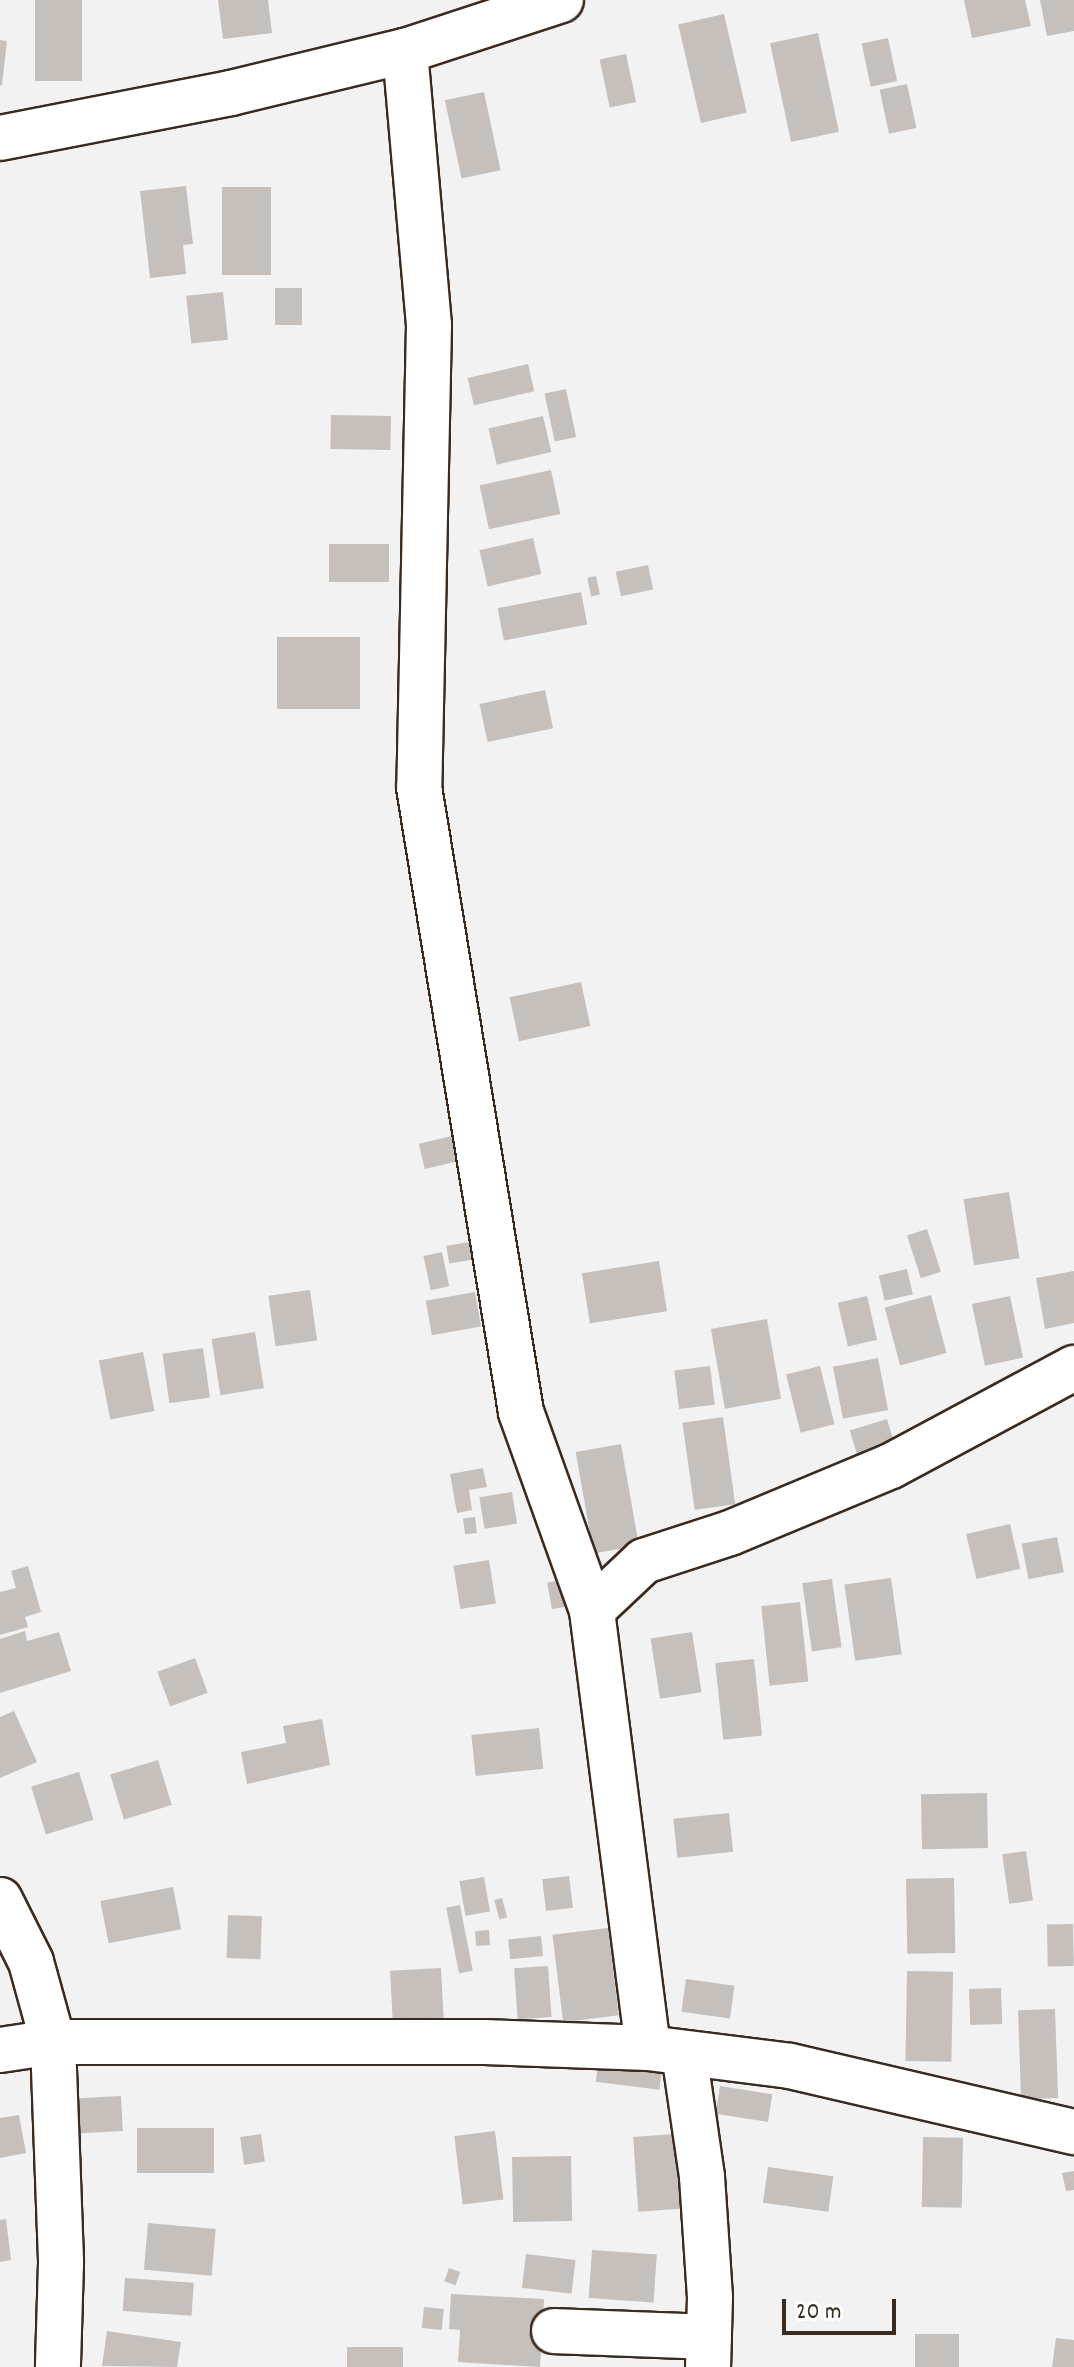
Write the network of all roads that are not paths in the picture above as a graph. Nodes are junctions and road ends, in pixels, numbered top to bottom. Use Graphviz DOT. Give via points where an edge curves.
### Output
graph roads {
  1 [pos="561,0"];
  2 [pos="405,51"];
  3 [pos="0,138"];
  4 [pos="1074,1368"];
  5 [pos="592,1610"];
  6 [pos="0,1900"];
  7 [pos="53,2042"];
  8 [pos="0,2050"];
  9 [pos="666,2050"];
  10 [pos="1074,2132"];
  11 [pos="554,2331"];
  12 [pos="708,2352"];
  13 [pos="58,2367"];
  1 -- 2 [label="street"];
  2 -- 3 [label="street" via="231,93"];
  2 -- 5 [label="street" via="429,325 419,787 521,1412"];
  4 -- 5 [label="street" via="891,1466 730,1533 644,1561"];
  5 -- 9 [label="street"];
  6 -- 7 [label="street" via="31,1962"];
  7 -- 8 [label="street"];
  7 -- 9 [label="street" via="483,2042"];
  7 -- 13 [label="street" via="61,2263"];
  9 -- 10 [label="street" via="790,2066"];
  9 -- 12 [label="street" via="702,2177"];
  11 -- 12 [label="street"];
}
